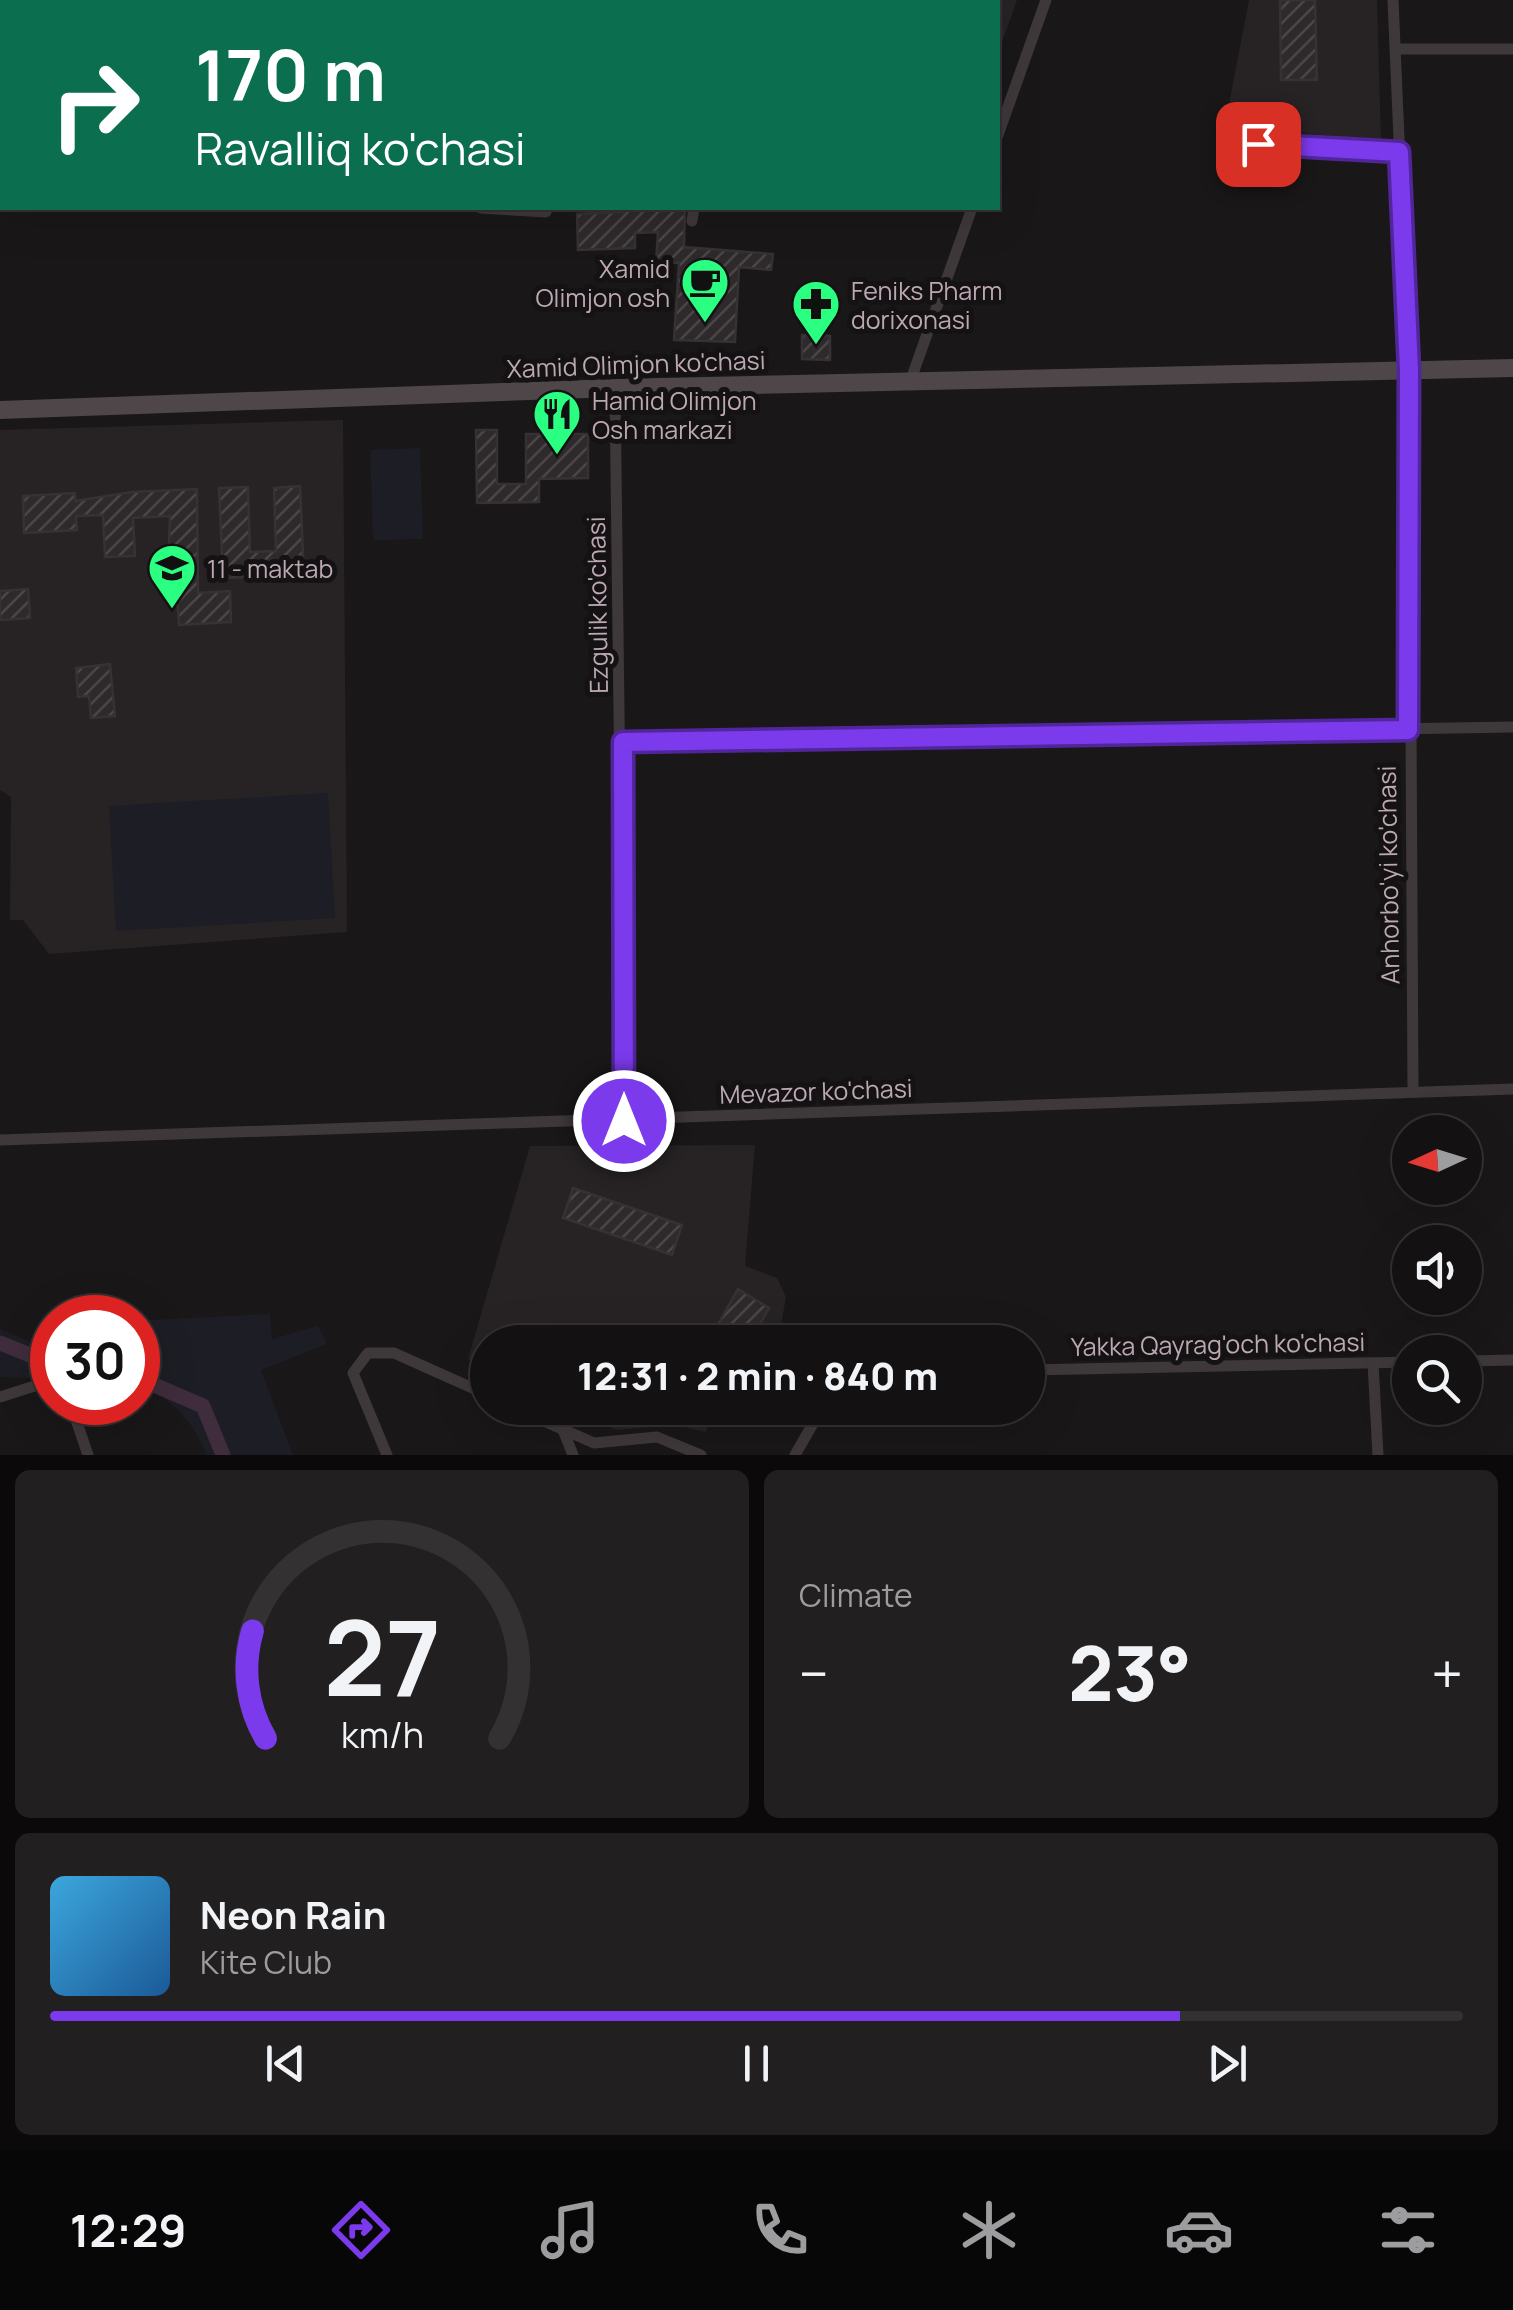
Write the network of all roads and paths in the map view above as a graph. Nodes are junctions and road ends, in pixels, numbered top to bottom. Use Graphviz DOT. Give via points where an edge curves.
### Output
graph roads {
  1 [pos="1046,0"];
  2 [pos="1393,0"];
  3 [pos="1394,49"];
  4 [pos="1513,49"];
  5 [pos="1000,129"];
  6 [pos="1258,144"];
  7 [pos="1399,152"];
  8 [pos="513,210"];
  9 [pos="694,210"];
  10 [pos="971,210"];
  11 [pos="546,212"];
  12 [pos="692,222"];
  13 [pos="1513,368"];
  14 [pos="1409,370"];
  15 [pos="910,382"];
  16 [pos="615,388"];
  17 [pos="0,410"];
  18 [pos="1513,727"];
  19 [pos="1408,730"];
  20 [pos="623,742"];
  21 [pos="1513,1088"];
  22 [pos="1413,1090"];
  23 [pos="624,1121"];
  24 [pos="0,1140"];
  25 [pos="1482,1360"];
  26 [pos="1513,1360"];
  27 [pos="1392,1362"];
  28 [pos="1374,1363"];
  29 [pos="1045,1370"];
  30 [pos="470,1387"];
  31 [pos="30,1390"];
  32 [pos="0,1397"];
  33 [pos="78,1425"];
  34 [pos="552,1425"];
  35 [pos="812,1425"];
  36 [pos="563,1430"];
  37 [pos="88,1455"];
  38 [pos="387,1455"];
  39 [pos="573,1455"];
  40 [pos="701,1455"];
  41 [pos="795,1455"];
  42 [pos="1378,1455"];
  1 -- 5 [label="street"];
  2 -- 3 [label="street, Anhorbo'yi ko'chasi"];
  3 -- 4 [label="street"];
  3 -- 7 [label="street, Anhorbo'yi ko'chasi"];
  6 -- 7 [label="lane"];
  7 -- 14 [label="street, Anhorbo'yi ko'chasi"];
  8 -- 11 [label="street"];
  9 -- 12 [label="street"];
  10 -- 15 [label="street"];
  13 -- 14 [label="main road, Xamid Olimjon ko'chasi"];
  14 -- 15 [label="main road, Xamid Olimjon ko'chasi"];
  14 -- 19 [label="street, Anhorbo'yi ko'chasi"];
  15 -- 16 [label="main road, Xamid Olimjon ko'chasi"];
  16 -- 17 [label="main road, Xamid Olimjon ko'chasi"];
  16 -- 20 [label="street, Ezgulik ko'chasi"];
  18 -- 19 [label="street"];
  19 -- 20 [label="street"];
  19 -- 22 [label="street, Anhorbo'yi ko'chasi"];
  20 -- 23 [label="street, Ezgulik ko'chasi"];
  21 -- 22 [label="street, Mevazor ko'chasi"];
  22 -- 23 [label="street, Mevazor ko'chasi"];
  23 -- 24 [label="street, Mevazor ko'chasi"];
  25 -- 26 [label="street"];
  27 -- 28 [label="street, Yakka Qayrag'och ko'chasi"];
  28 -- 29 [label="street, Yakka Qayrag'och ko'chasi"];
  28 -- 42 [label="street"];
  30 -- 38 [label="street" via="394,1353 368,1353 353,1373"];
  31 -- 32 [label="street"];
  33 -- 37 [label="street"];
  34 -- 36 [label="street"];
  35 -- 41 [label="street"];
  36 -- 39 [label="street"];
  36 -- 40 [label="street" via="594,1443 657,1437"];
}
